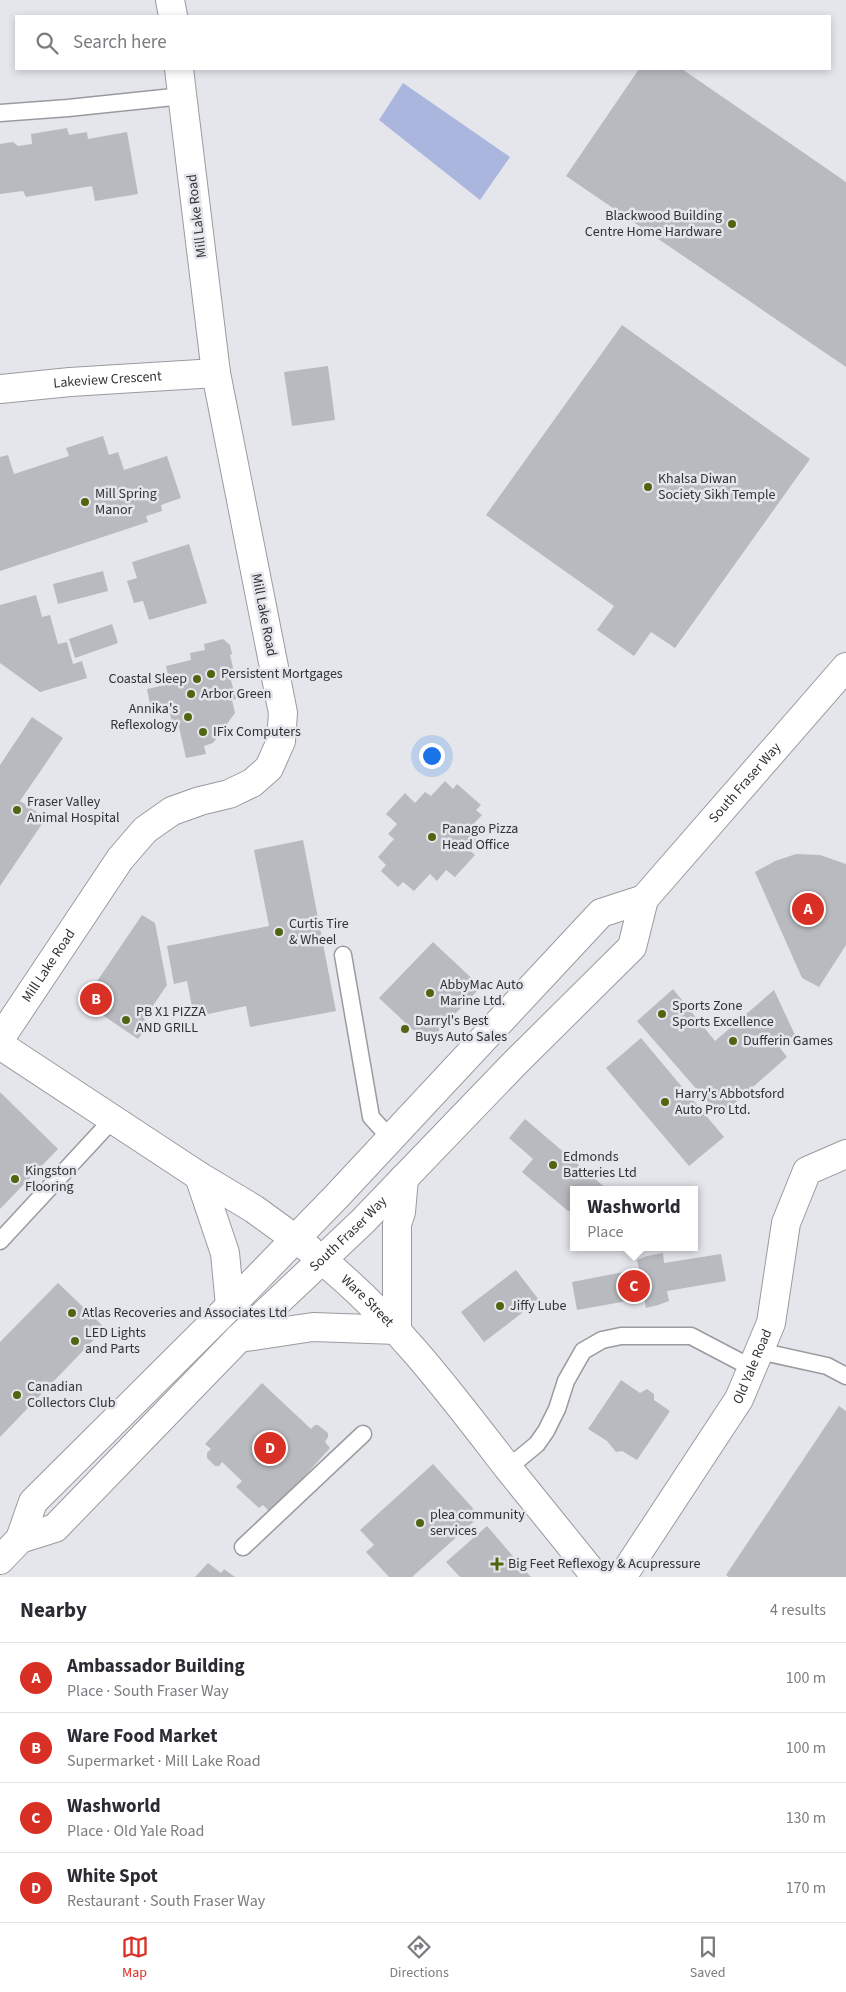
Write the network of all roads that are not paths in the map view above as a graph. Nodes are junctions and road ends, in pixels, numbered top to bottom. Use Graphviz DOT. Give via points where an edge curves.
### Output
graph roads {
  1 [pos="170,0"];
  2 [pos="173,15"];
  3 [pos="180,70"];
  4 [pos="183,96"];
  5 [pos="0,113"];
  6 [pos="216,373"];
  7 [pos="0,389"];
  8 [pos="846,667"];
  9 [pos="644,899"];
  10 [pos="343,956"];
  11 [pos="0,1039"];
  12 [pos="0,1045"];
  13 [pos="114,1119"];
  14 [pos="390,1138"];
  15 [pos="846,1154"];
  16 [pos="199,1176"];
  17 [pos="404,1178"];
  18 [pos="296,1238"];
  19 [pos="0,1241"];
  20 [pos="322,1260"];
  21 [pos="230,1306"];
  22 [pos="397,1330"];
  23 [pos="239,1338"];
  24 [pos="755,1360"];
  25 [pos="846,1376"];
  26 [pos="363,1434"];
  27 [pos="508,1468"];
  28 [pos="20,1539"];
  29 [pos="243,1547"];
  30 [pos="0,1560"];
  31 [pos="596,1577"];
  32 [pos="622,1577"];
  1 -- 2 [label="main road"];
  3 -- 4 [label="main road, Mill Lake Road"];
  4 -- 5 [label="lane"];
  4 -- 6 [label="main road, Mill Lake Road"];
  6 -- 7 [label="main road, Lakeview Crescent"];
  6 -- 11 [label="main road, Mill Lake Road" via="283,713 281,740 269,768 252,783 229,794 172,811 146,830 120,859"];
  8 -- 9 [label="main road, South Fraser Way"];
  9 -- 14 [label="main road, South Fraser Way" via="601,913"];
  9 -- 17 [label="main road, South Fraser Way" via="632,947"];
  10 -- 14 [label="lane" via="371,1117"];
  12 -- 13 [label="main road, Ware Street"];
  13 -- 16 [label="main road, Ware Street"];
  13 -- 19 [label="lane"];
  14 -- 18 [label="main road, South Fraser Way"];
  15 -- 24 [label="main road, Old Yale Road" via="807,1171 786,1223 770,1322"];
  16 -- 18 [label="main road, Ware Street"];
  16 -- 21 [label="main road" via="225,1253"];
  17 -- 20 [label="main road, South Fraser Way"];
  17 -- 22 [label="main road" via="397,1224"];
  18 -- 20 [label="main road, Ware Street"];
  18 -- 21 [label="main road, South Fraser Way"];
  20 -- 22 [label="main road, Ware Street" via="356,1288"];
  20 -- 23 [label="main road, South Fraser Way"];
  21 -- 28 [label="main road, South Fraser Way" via="33,1502"];
  22 -- 23 [label="main road" via="313,1327"];
  22 -- 27 [label="main road, Ware Street"];
  23 -- 28 [label="main road, South Fraser Way" via="56,1528"];
  24 -- 25 [label="lane" via="828,1366"];
  24 -- 27 [label="lane" via="691,1336 621,1336 602,1340 583,1351 537,1444"];
  24 -- 32 [label="main road, Old Yale Road" via="739,1399"];
  26 -- 29 [label="lane"];
  27 -- 31 [label="main road, Ware Street"];
  28 -- 30 [label="main road, South Fraser Way"];
}
